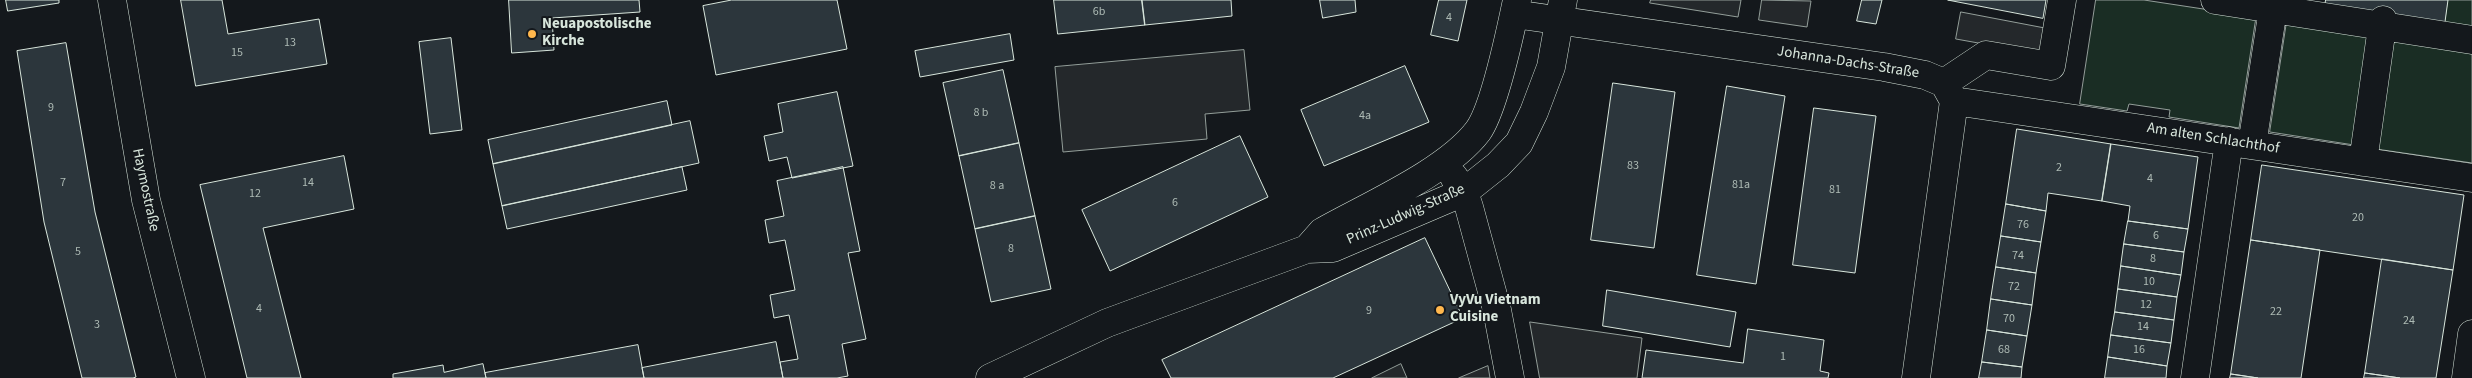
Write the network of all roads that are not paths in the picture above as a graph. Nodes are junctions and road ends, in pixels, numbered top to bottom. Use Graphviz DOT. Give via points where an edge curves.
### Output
graph roads {
  1 [pos="112,0"];
  2 [pos="2062,0"];
  3 [pos="2215,0"];
  4 [pos="1515,7"];
  5 [pos="2273,9"];
  6 [pos="1560,10"];
  7 [pos="2383,23"];
  8 [pos="2472,40"];
  9 [pos="1949,92"];
  10 [pos="2240,143"];
  11 [pos="2364,162"];
  12 [pos="1445,163"];
  13 [pos="2472,178"];
  14 [pos="1464,192"];
  15 [pos="1307,249"];
  16 [pos="2472,334"];
  17 [pos="191,378"];
  18 [pos="990,378"];
  19 [pos="1510,378"];
  20 [pos="1916,378"];
  21 [pos="2194,378"];
  22 [pos="2466,378"];
  1 -- 17 [label="street, Haymostraße" via="146,200"];
  2 -- 9 [label="street" via="2051,66 1986,55"];
  3 -- 5 [label="street"];
  4 -- 6 [label="street, Johanna-Dachs-Straße"];
  4 -- 12 [label="street, Prinz-Ludwig-Straße" via="1489,106 1478,130"];
  5 -- 7 [label="street"];
  5 -- 10 [label="street"];
  6 -- 9 [label="street, Johanna-Dachs-Straße" via="1925,75"];
  6 -- 14 [label="street, Prinz-Ludwig-Straße" via="1551,67 1519,143 1498,166"];
  7 -- 8 [label="street"];
  7 -- 11 [label="street"];
  9 -- 10 [label="street, Am alten Schlachthof"];
  9 -- 20 [label="street"];
  10 -- 11 [label="street, Am alten Schlachthof"];
  10 -- 21 [label="street"];
  11 -- 13 [label="street, Am alten Schlachthof"];
  12 -- 14 [label="street"];
  12 -- 15 [label="street, Prinz-Ludwig-Straße" via="1322,232"];
  14 -- 15 [label="street, Prinz-Ludwig-Straße" via="1333,248"];
  14 -- 19 [label="street" via="1497,310"];
  15 -- 18 [label="street, Prinz-Ludwig-Straße" via="1107,323"];
  16 -- 22 [label="street"];
}
